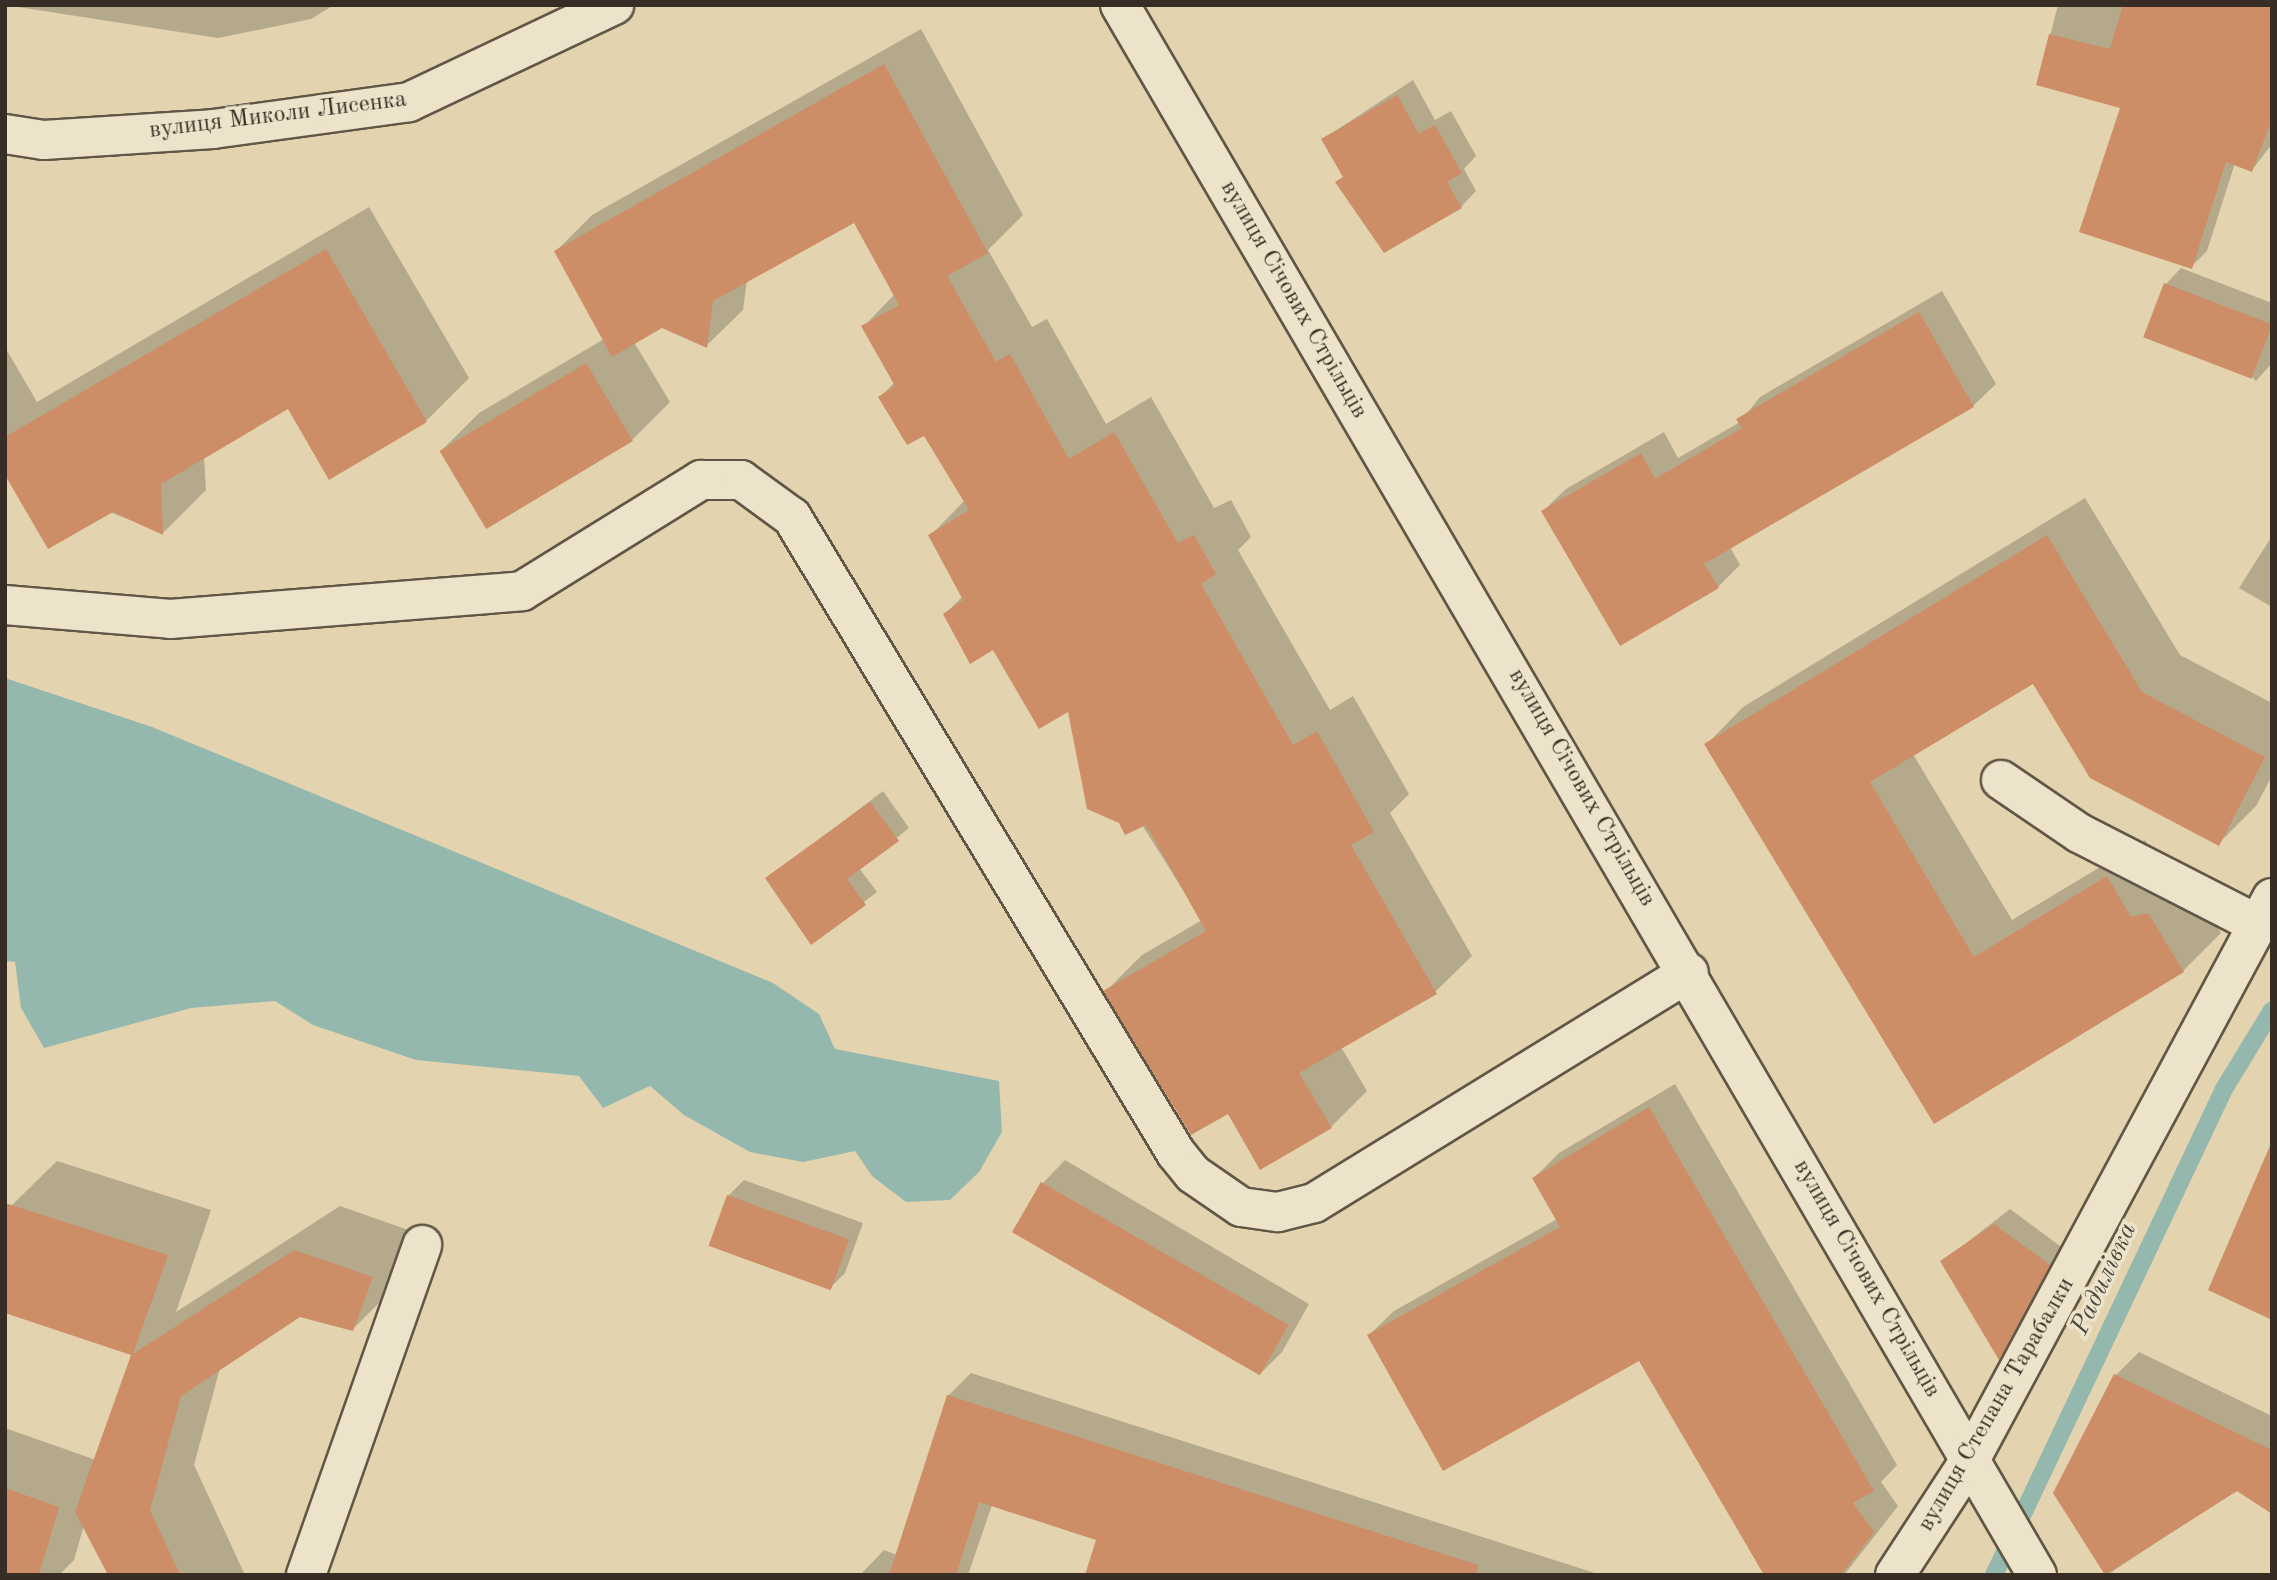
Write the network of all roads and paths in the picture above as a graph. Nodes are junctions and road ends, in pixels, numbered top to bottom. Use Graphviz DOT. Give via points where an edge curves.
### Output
graph roads {
  1 [pos="614,5"];
  2 [pos="1120,5"];
  3 [pos="5,134"];
  4 [pos="5,605"];
  5 [pos="2001,780"];
  6 [pos="2265,911"];
  7 [pos="1689,972"];
  8 [pos="422,1245"];
  9 [pos="1970,1460"];
  10 [pos="2033,1569"];
  11 [pos="306,1575"];
  12 [pos="1895,1575"];
  1 -- 3 [label="street, вулиця Миколи Лисенка" via="409,102 213,129 44,140"];
  2 -- 7 [label="street, вулиця Січових Стрільців"];
  4 -- 7 [label="street" via="170,619 511,593 549,579 701,480 741,480 792,517 1176,1153 1193,1174 1241,1207 1278,1212 1314,1203"];
  5 -- 6 [label="street" via="2079,833"];
  6 -- 9 [label="street, вулиця Степана Тарабалки"];
  7 -- 9 [label="street, вулиця Січових Стрільців"];
  8 -- 11 [label="street"];
  9 -- 10 [label="street, вулиця Січових Стрільців"];
  9 -- 12 [label="street, вулиця Степана Тарабалки"];
}
